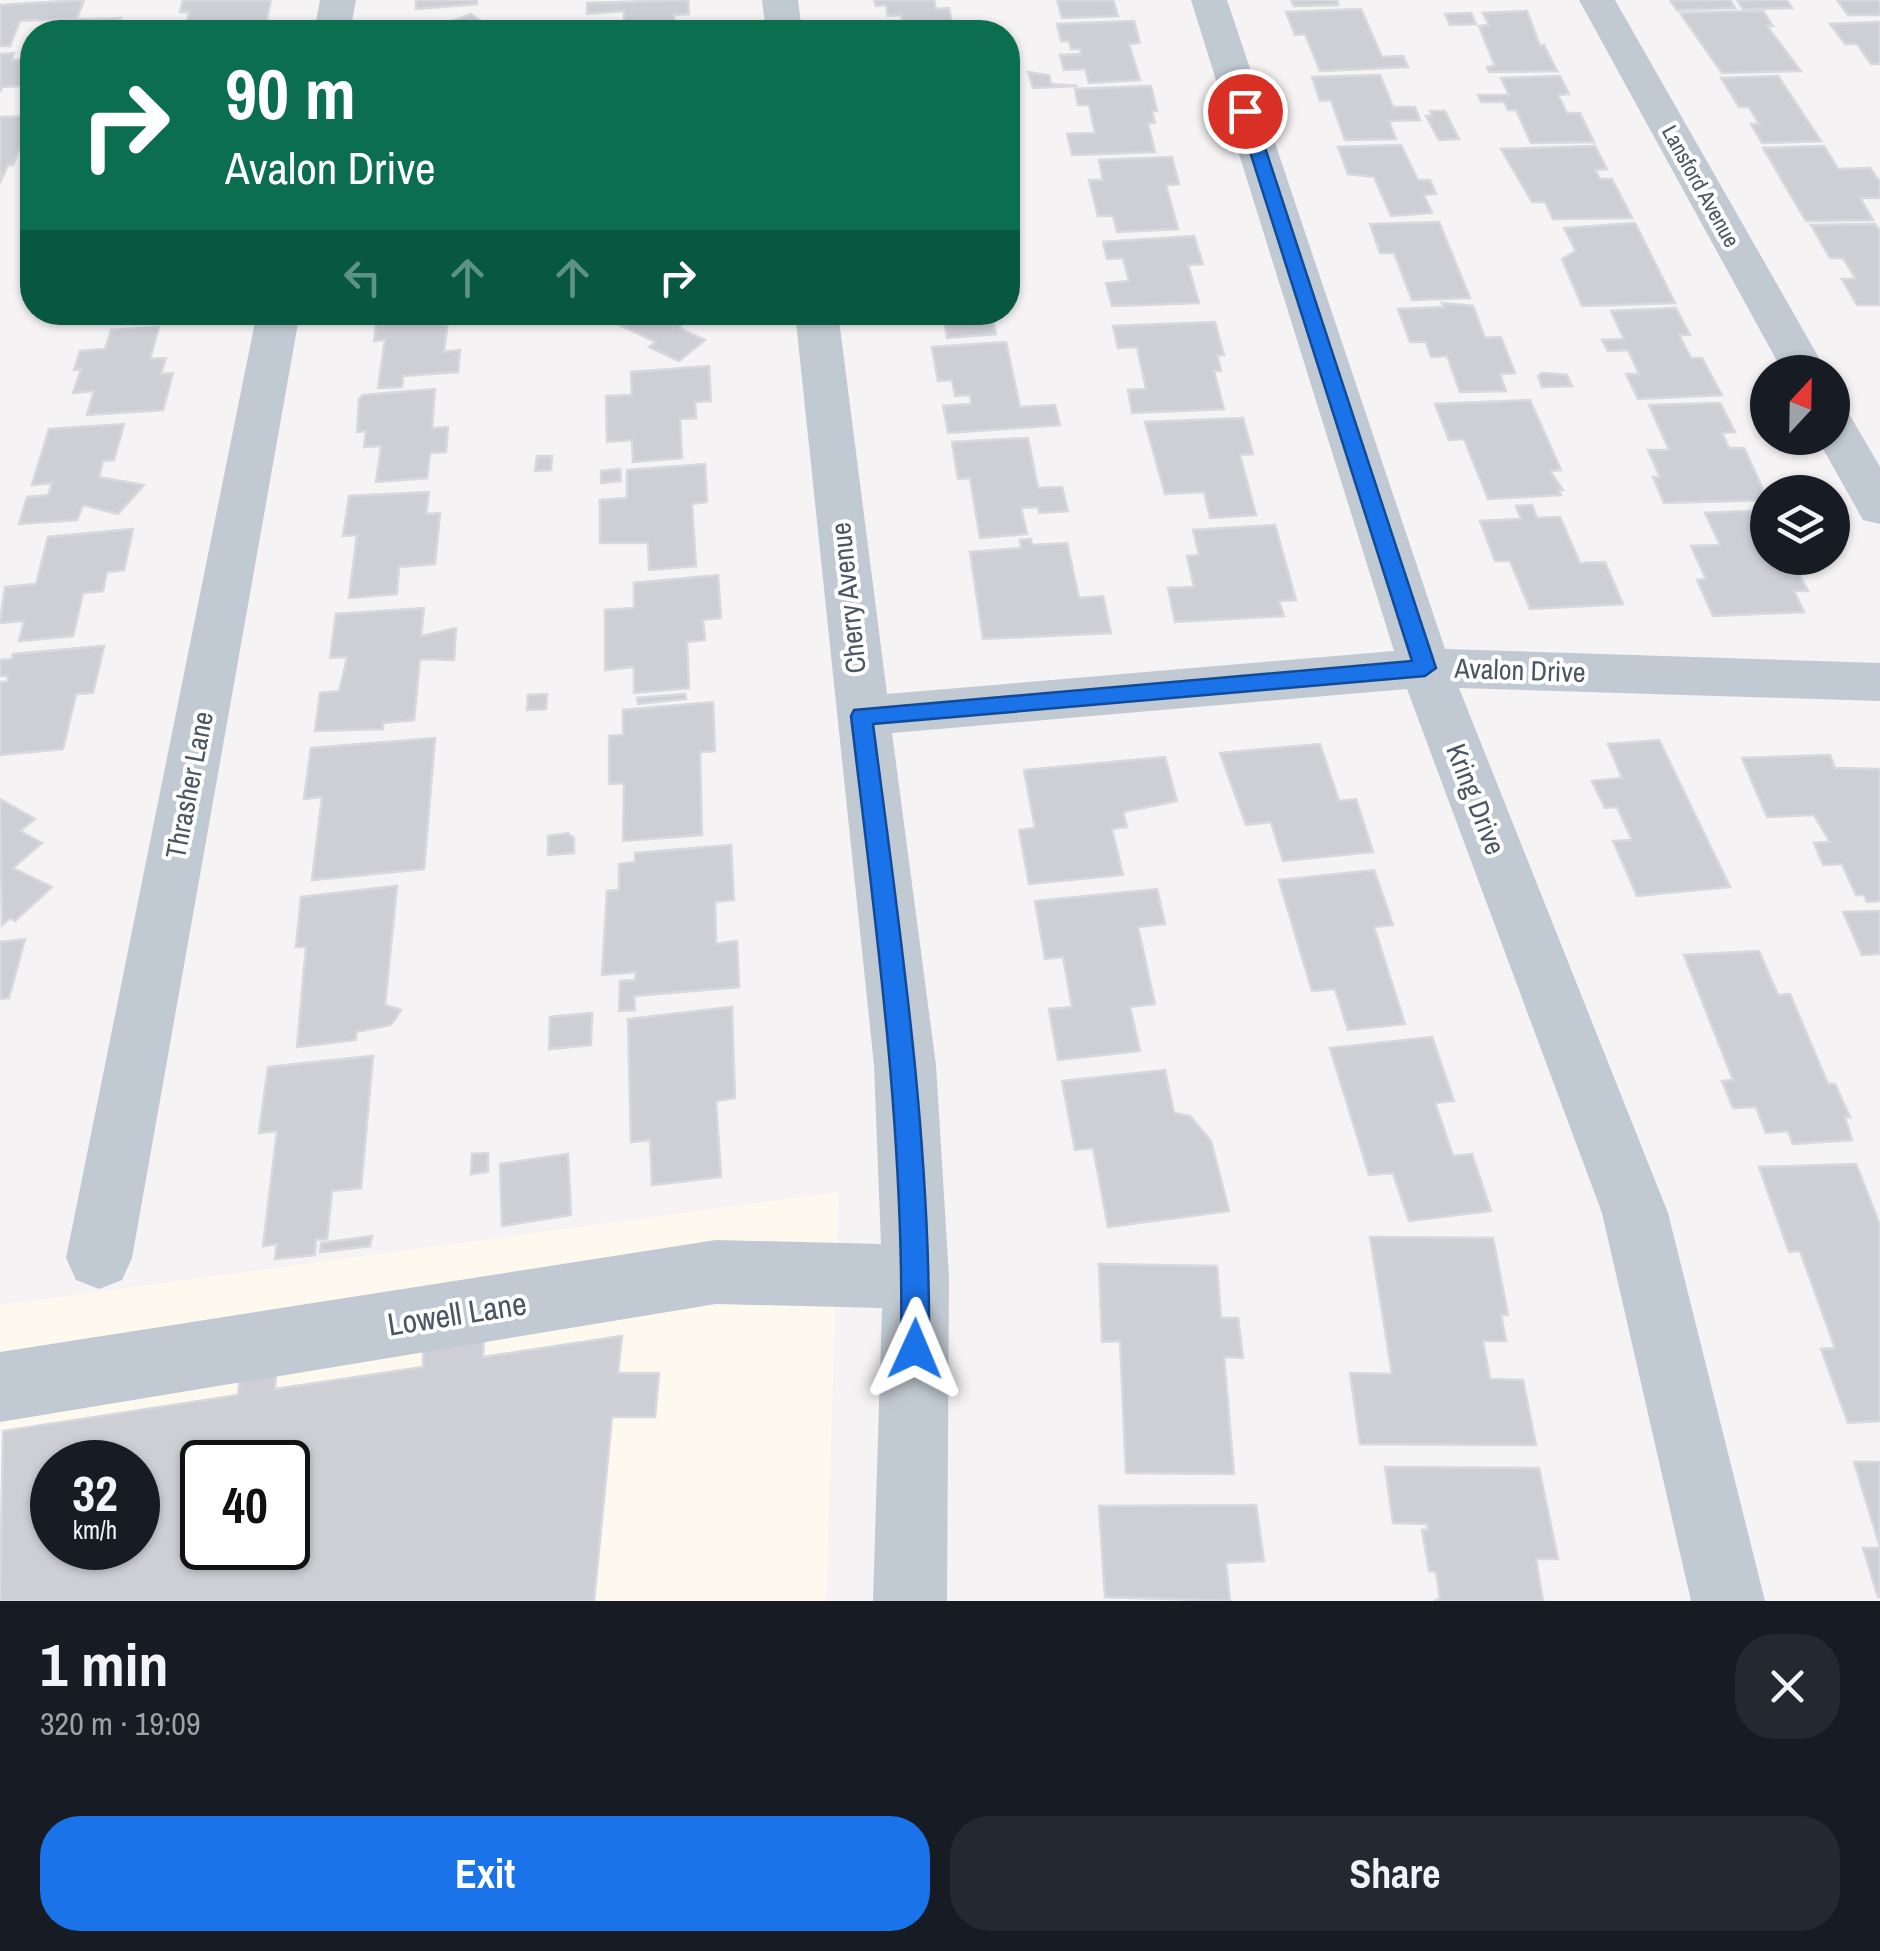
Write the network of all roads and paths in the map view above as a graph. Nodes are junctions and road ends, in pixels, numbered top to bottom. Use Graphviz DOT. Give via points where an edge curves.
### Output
graph roads {
  1 [pos="1209,0"];
  2 [pos="1597,0"];
  3 [pos="277,325"];
  4 [pos="817,325"];
  5 [pos="1795,355"];
  6 [pos="1850,454"];
  7 [pos="1880,508"];
  8 [pos="1425,668"];
  9 [pos="1880,682"];
  10 [pos="862,716"];
  11 [pos="99,1258"];
  12 [pos="916,1277"];
  13 [pos="0,1387"];
  14 [pos="910,1601"];
  15 [pos="1728,1601"];
  1 -- 8 [label="street, Kring Drive"];
  2 -- 5 [label="street, Lansford Avenue"];
  3 -- 11 [label="street, Thrasher Lane"];
  4 -- 10 [label="street, Cherry Avenue"];
  6 -- 7 [label="street"];
  8 -- 9 [label="street, Avalon Drive"];
  8 -- 10 [label="street, Avalon Drive"];
  8 -- 15 [label="street, Kring Drive" via="1635,1213"];
  10 -- 12 [label="street, Cherry Avenue" via="905,1066"];
  12 -- 13 [label="street, Lowell Lane" via="716,1272"];
  12 -- 14 [label="street, Cherry Avenue"];
}
